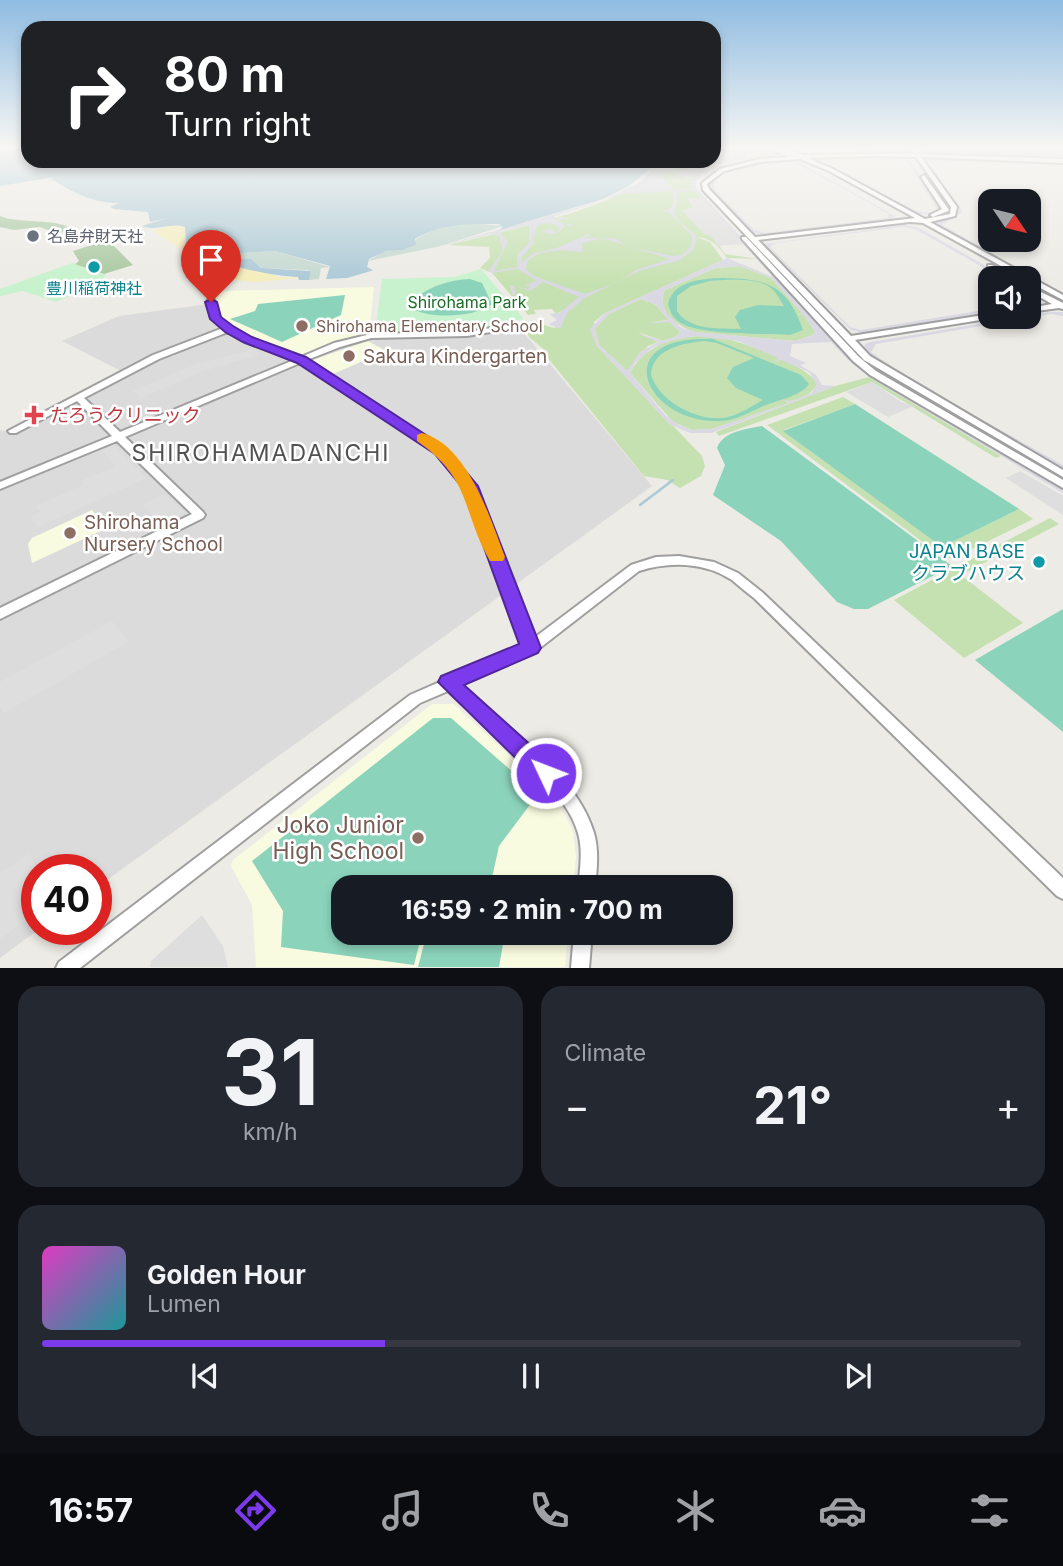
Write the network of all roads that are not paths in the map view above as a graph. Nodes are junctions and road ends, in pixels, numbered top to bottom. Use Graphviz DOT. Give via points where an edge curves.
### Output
graph roads {
  1 [pos="704,194"];
  2 [pos="710,194"];
  3 [pos="868,194"];
  4 [pos="936,194"];
  5 [pos="917,220"];
  6 [pos="755,239"];
  7 [pos="747,240"];
  8 [pos="992,266"];
  9 [pos="1004,266"];
  10 [pos="1041,288"];
  11 [pos="1041,293"];
  12 [pos="211,302"];
  13 [pos="1062,303"];
  14 [pos="1041,307"];
  15 [pos="978,318"];
  16 [pos="511,326"];
  17 [pos="229,329"];
  18 [pos="850,338"];
  19 [pos="839,340"];
  20 [pos="302,360"];
  21 [pos="78,397"];
  22 [pos="13,432"];
  23 [pos="118,437"];
  24 [pos="1063,474"];
  25 [pos="1063,485"];
  26 [pos="0,486"];
  27 [pos="0,614"];
  28 [pos="531,648"];
  29 [pos="448,682"];
  30 [pos="588,875"];
  31 [pos="1063,890"];
  32 [pos="582,945"];
  33 [pos="65,968"];
  34 [pos="580,968"];
  1 -- 7 [label="street"];
  2 -- 6 [label="street"];
  3 -- 5 [label="street"];
  4 -- 5 [label="street" via="946,210"];
  5 -- 6 [label="street"];
  5 -- 8 [label="street"];
  5 -- 9 [label="street"];
  6 -- 7 [label="street"];
  6 -- 18 [label="street"];
  7 -- 19 [label="street"];
  10 -- 13 [label="street"];
  11 -- 13 [label="street"];
  12 -- 17 [label="street" via="216,319"];
  13 -- 14 [label="street"];
  15 -- 18 [label="street"];
  16 -- 20 [label="street" via="437,336 371,336"];
  17 -- 20 [label="street"];
  17 -- 21 [label="street" via="156,357"];
  18 -- 19 [label="street"];
  18 -- 24 [label="street" via="884,370"];
  19 -- 25 [label="street" via="873,373"];
  20 -- 23 [label="street"];
  20 -- 28 [label="street" via="441,451 470,486"];
  21 -- 22 [label="street"];
  21 -- 23 [label="street"];
  23 -- 26 [label="street"];
  23 -- 27 [label="street" via="199,514"];
  28 -- 29 [label="street"];
  28 -- 31 [label="street" via="635,568 679,560 710,565 758,595"];
  29 -- 30 [label="street" via="565,790 585,831"];
  29 -- 33 [label="street" via="415,699"];
  32 -- 34 [label="street"];
}
